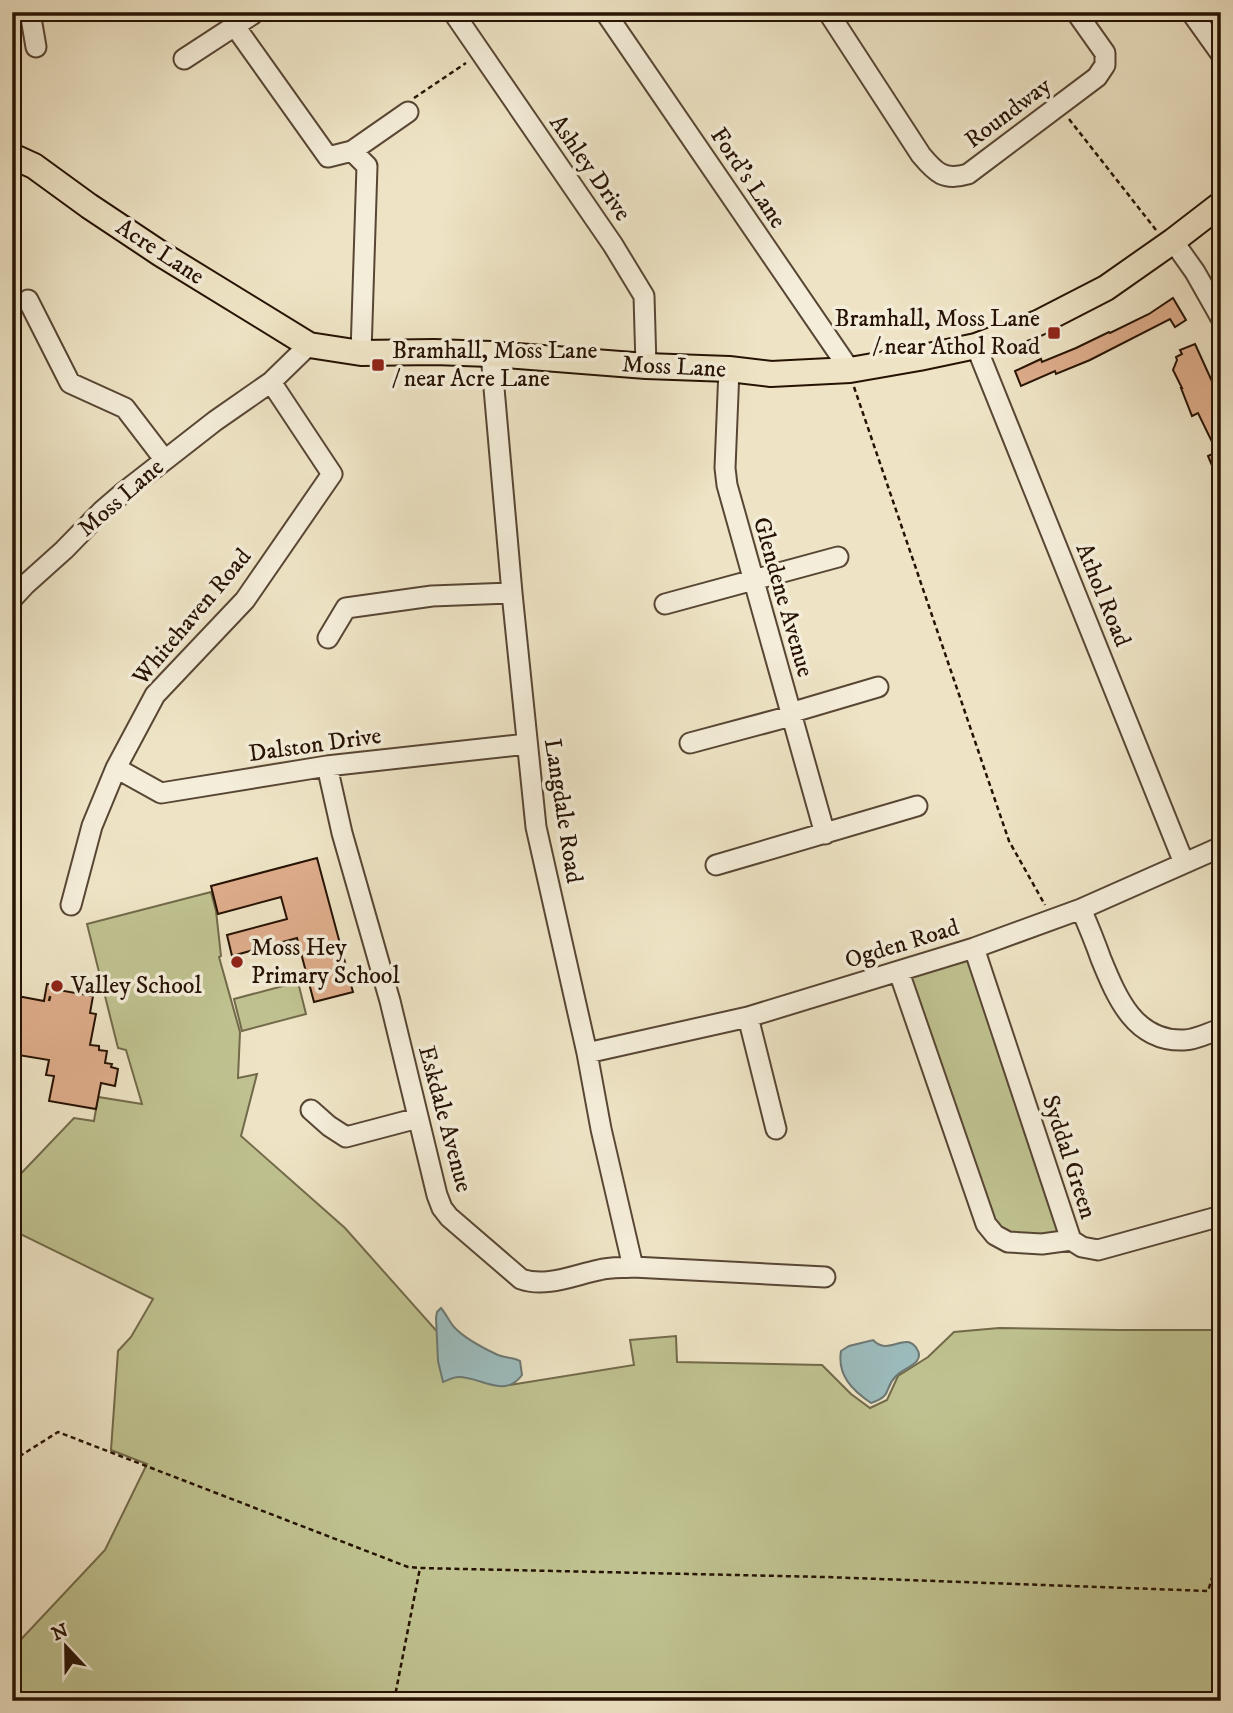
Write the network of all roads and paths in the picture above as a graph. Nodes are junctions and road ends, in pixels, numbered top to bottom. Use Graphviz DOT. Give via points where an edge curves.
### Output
graph roads {
  1 [pos="30,12"];
  2 [pos="453,12"];
  3 [pos="606,12"];
  4 [pos="828,12"];
  5 [pos="1076,12"];
  6 [pos="1191,12"];
  7 [pos="253,15"];
  8 [pos="234,25"];
  9 [pos="36,47"];
  10 [pos="481,53"];
  11 [pos="1221,54"];
  12 [pos="184,59"];
  13 [pos="1058,106"];
  14 [pos="408,112"];
  15 [pos="352,151"];
  16 [pos="12,156"];
  17 [pos="1221,204"];
  18 [pos="1171,243"];
  19 [pos="28,300"];
  20 [pos="1221,318"];
  21 [pos="309,345"];
  22 [pos="976,346"];
  23 [pos="361,353"];
  24 [pos="491,354"];
  25 [pos="646,366"];
  26 [pos="729,369"];
  27 [pos="850,371"];
  28 [pos="271,382"];
  29 [pos="164,459"];
  30 [pos="838,557"];
  31 [pos="753,579"];
  32 [pos="512,593"];
  33 [pos="12,599"];
  34 [pos="665,604"];
  35 [pos="328,638"];
  36 [pos="878,687"];
  37 [pos="790,714"];
  38 [pos="691,743"];
  39 [pos="527,744"];
  40 [pos="327,766"];
  41 [pos="116,768"];
  42 [pos="917,806"];
  43 [pos="825,834"];
  44 [pos="1221,847"];
  45 [pos="1184,863"];
  46 [pos="716,865"];
  47 [pos="71,905"];
  48 [pos="1082,909"];
  49 [pos="1053,919"];
  50 [pos="974,948"];
  51 [pos="899,972"];
  52 [pos="51,993"];
  53 [pos="50,1001"];
  54 [pos="748,1017"];
  55 [pos="1221,1029"];
  56 [pos="587,1054"];
  57 [pos="311,1110"];
  58 [pos="418,1118"];
  59 [pos="776,1129"];
  60 [pos="1221,1216"];
  61 [pos="1071,1240"];
  62 [pos="633,1267"];
  63 [pos="825,1277"];
  64 [pos="12,1461"];
  65 [pos="1221,1549"];
  66 [pos="420,1568"];
  67 [pos="394,1701"];
  1 -- 9 [label="street"];
  2 -- 10 [label="street, Ashley Drive"];
  3 -- 27 [label="street, Ford's Lane"];
  4 -- 13 [label="street, Roundway" via="921,155 945,176 968,174"];
  5 -- 13 [label="street, Roundway" via="1105,53 1105,65 1097,77"];
  6 -- 11 [label="street"];
  7 -- 8 [label="street"];
  8 -- 12 [label="street"];
  8 -- 15 [label="street" via="328,158"];
  10 -- 14 [label="path" via="405,103"];
  10 -- 25 [label="street, Ashley Drive" via="644,296"];
  13 -- 18 [label="path"];
  14 -- 15 [label="street"];
  15 -- 23 [label="street" via="367,166"];
  16 -- 21 [label="main road, Acre Lane"];
  17 -- 18 [label="main road, Moss Lane"];
  18 -- 20 [label="street" via="1195,272"];
  18 -- 22 [label="main road, Moss Lane" via="1106,288 1038,323"];
  19 -- 29 [label="street" via="70,383 125,408"];
  21 -- 23 [label="main road, Moss Lane"];
  21 -- 28 [label="street, Moss Lane"];
  22 -- 27 [label="main road, Moss Lane"];
  22 -- 45 [label="street, Athol Road"];
  23 -- 24 [label="main road, Moss Lane"];
  24 -- 25 [label="main road, Moss Lane"];
  24 -- 32 [label="street, Langdale Road"];
  25 -- 26 [label="main road, Moss Lane"];
  26 -- 27 [label="main road, Moss Lane" via="771,374"];
  26 -- 31 [label="street, Glendene Avenue" via="724,468"];
  27 -- 49 [label="path" via="1009,841"];
  28 -- 29 [label="street, Moss Lane"];
  28 -- 41 [label="street, Whitehaven Road" via="332,474 245,600 155,695"];
  29 -- 33 [label="street, Moss Lane" via="102,511"];
  30 -- 31 [label="street"];
  31 -- 34 [label="street"];
  31 -- 37 [label="street, Glendene Avenue"];
  32 -- 35 [label="street" via="432,596 346,608"];
  32 -- 39 [label="street, Langdale Road"];
  36 -- 37 [label="street"];
  37 -- 38 [label="street"];
  37 -- 43 [label="street, Glendene Avenue"];
  39 -- 40 [label="street, Dalston Drive"];
  39 -- 56 [label="street, Langdale Road" via="536,827"];
  40 -- 41 [label="street, Dalston Drive" via="161,793"];
  40 -- 58 [label="street, Eskdale Avenue"];
  41 -- 47 [label="street, Whitehaven Road" via="92,826"];
  42 -- 43 [label="street"];
  43 -- 46 [label="street"];
  44 -- 45 [label="street, Ogden Road"];
  45 -- 48 [label="street, Ogden Road"];
  48 -- 49 [label="street, Ogden Road"];
  48 -- 55 [label="street" via="1114,991 1140,1027 1161,1037 1186,1040"];
  49 -- 50 [label="street, Ogden Road"];
  50 -- 51 [label="street, Ogden Road"];
  50 -- 61 [label="street, Syddal Green"];
  51 -- 54 [label="street, Ogden Road"];
  51 -- 61 [label="street, Syddal Green" via="986,1224 1008,1242"];
  52 -- 53 [label="path"];
  54 -- 56 [label="street, Ogden Road"];
  54 -- 59 [label="street"];
  56 -- 62 [label="street, Langdale Road"];
  57 -- 58 [label="street" via="346,1137"];
  58 -- 62 [label="street, Eskdale Avenue" via="442,1208 521,1279 536,1283"];
  60 -- 61 [label="street" via="1098,1250"];
  62 -- 63 [label="street, Eskdale Avenue"];
  64 -- 66 [label="path" via="58,1432"];
  65 -- 66 [label="path" via="1208,1591"];
  66 -- 67 [label="path"];
}
